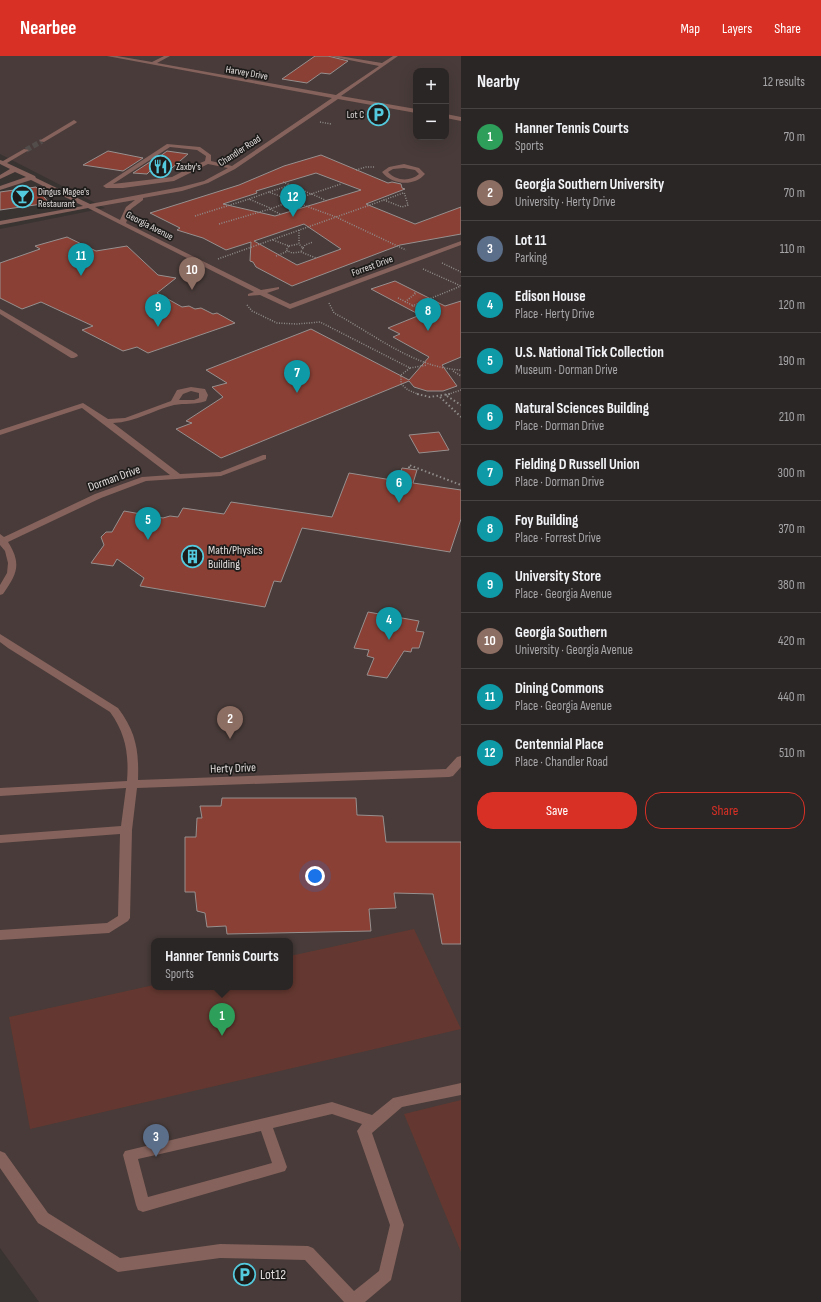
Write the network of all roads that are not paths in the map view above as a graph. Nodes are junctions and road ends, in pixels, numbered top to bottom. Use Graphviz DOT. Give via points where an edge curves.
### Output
graph roads {
  1 [pos="109,56"];
  2 [pos="168,56"];
  3 [pos="331,56"];
  4 [pos="396,56"];
  5 [pos="378,60"];
  6 [pos="373,63"];
  7 [pos="152,64"];
  8 [pos="383,65"];
  9 [pos="335,96"];
  10 [pos="413,110"];
  11 [pos="449,117"];
  12 [pos="461,119"];
  13 [pos="74,122"];
  14 [pos="42,141"];
  15 [pos="26,150"];
  16 [pos="208,162"];
  17 [pos="2,163"];
  18 [pos="404,166"];
  19 [pos="232,168"];
  20 [pos="15,169"];
  21 [pos="0,177"];
  22 [pos="32,178"];
  23 [pos="0,188"];
  24 [pos="147,196"];
  25 [pos="89,206"];
  26 [pos="0,223"];
  27 [pos="124,223"];
  28 [pos="461,243"];
  29 [pos="277,288"];
  30 [pos="262,292"];
  31 [pos="250,295"];
  32 [pos="290,307"];
  33 [pos="0,310"];
  34 [pos="74,356"];
  35 [pos="174,403"];
  36 [pos="106,421"];
  37 [pos="0,433"];
  38 [pos="263,457"];
  39 [pos="178,477"];
  40 [pos="1,540"];
  41 [pos="0,592"];
  42 [pos="0,637"];
  43 [pos="461,760"];
  44 [pos="132,784"];
  45 [pos="0,792"];
  46 [pos="126,830"];
  47 [pos="0,839"];
  48 [pos="0,935"];
  49 [pos="461,1089"];
  50 [pos="374,1122"];
  51 [pos="265,1123"];
  52 [pos="0,1157"];
  53 [pos="353,1302"];
  1 -- 7 [label="street, Harvey Drive"];
  2 -- 7 [label="street"];
  3 -- 6 [label="street"];
  4 -- 8 [label="street, Chandler Road"];
  5 -- 6 [label="street"];
  6 -- 8 [label="street"];
  7 -- 9 [label="street, Harvey Drive"];
  8 -- 9 [label="street, Chandler Road"];
  9 -- 10 [label="street, Harvey Drive"];
  9 -- 19 [label="street, Chandler Road"];
  11 -- 12 [label="street"];
  13 -- 14 [label="street"];
  15 -- 17 [label="street"];
  16 -- 16 [label="street" via="209,156 198,148 169,145 106,186 174,179"];
  16 -- 19 [label="street"];
  17 -- 20 [label="street, Georgia Avenue"];
  18 -- 18 [label="street" via="391,168 385,172 390,178 403,180 416,179 422,174 417,169"];
  19 -- 24 [label="street, Chandler Road" via="206,182"];
  20 -- 21 [label="street"];
  20 -- 22 [label="street, Georgia Avenue"];
  22 -- 23 [label="street"];
  22 -- 25 [label="street, Georgia Avenue"];
  24 -- 25 [label="street, Chandler Road"];
  24 -- 27 [label="street" via="130,206 124,216"];
  25 -- 26 [label="street, Chandler Road"];
  25 -- 27 [label="street, Georgia Avenue"];
  27 -- 30 [label="street, Georgia Avenue"];
  28 -- 32 [label="street, Forrest Drive"];
  29 -- 30 [label="street"];
  30 -- 31 [label="street"];
  30 -- 32 [label="street, Georgia Avenue"];
  33 -- 34 [label="street"];
  35 -- 36 [label="street" via="126,420"];
  36 -- 37 [label="street" via="83,406"];
  36 -- 39 [label="street"];
  38 -- 39 [label="street, Dorman Drive" via="221,474"];
  39 -- 40 [label="street, Dorman Drive" via="145,479 98,496"];
  40 -- 41 [label="street, Dorman Drive" via="13,561 13,570"];
  42 -- 44 [label="street" via="114,710 122,719 130,736"];
  43 -- 44 [label="street, Herty Drive" via="449,773"];
  44 -- 45 [label="street, Herty Drive"];
  44 -- 46 [label="street"];
  46 -- 47 [label="street"];
  46 -- 48 [label="street" via="124,918 109,928"];
  49 -- 50 [label="street" via="398,1102"];
  50 -- 51 [label="street" via="332,1108"];
  50 -- 53 [label="street" via="364,1131 397,1224 386,1275"];
  51 -- 51 [label="street" via="130,1155 142,1205 280,1166"];
  52 -- 53 [label="street" via="42,1218 118,1265 220,1251 308,1253"];
}
